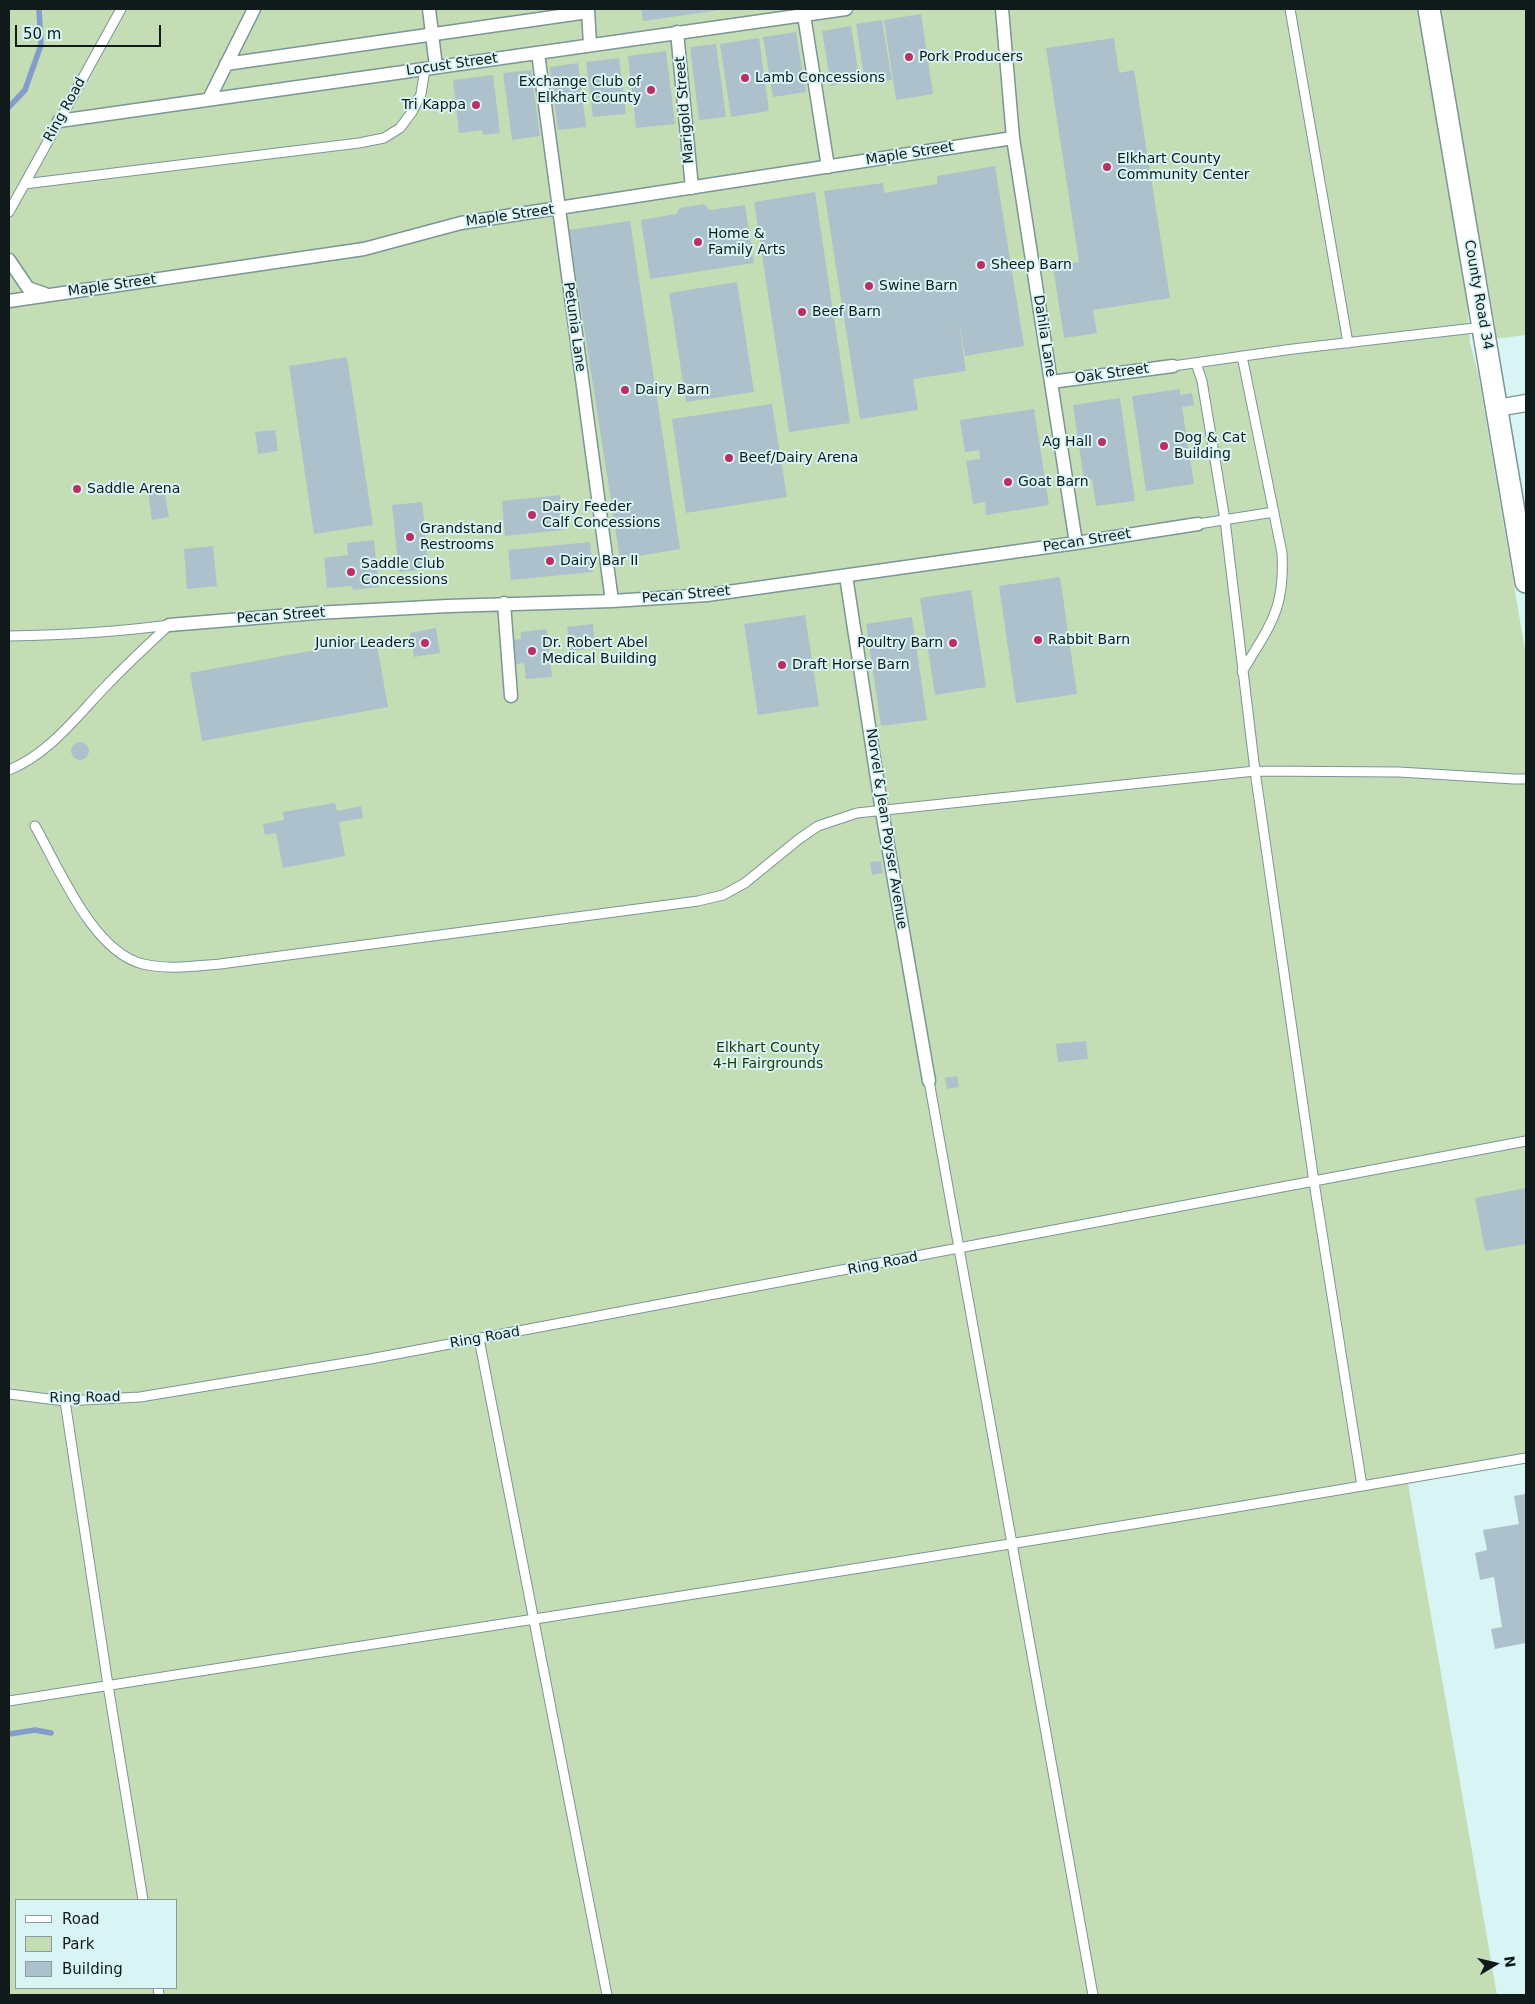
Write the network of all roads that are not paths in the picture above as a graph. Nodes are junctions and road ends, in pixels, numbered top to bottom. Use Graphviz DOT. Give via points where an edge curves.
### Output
graph roads {
  1 [pos="122,9"];
  2 [pos="254,9"];
  3 [pos="429,9"];
  4 [pos="846,9"];
  5 [pos="1002,9"];
  6 [pos="1290,9"];
  7 [pos="1429,9"];
  8 [pos="588,10"];
  9 [pos="803,12"];
  10 [pos="677,32"];
  11 [pos="432,34"];
  12 [pos="590,45"];
  13 [pos="538,53"];
  14 [pos="226,64"];
  15 [pos="431,68"];
  16 [pos="209,100"];
  17 [pos="59,121"];
  18 [pos="1013,138"];
  19 [pos="828,167"];
  20 [pos="24,184"];
  21 [pos="692,188"];
  22 [pos="558,209"];
  23 [pos="9,212"];
  24 [pos="9,260"];
  25 [pos="47,295"];
  26 [pos="9,300"];
  27 [pos="1483,327"];
  28 [pos="1348,344"];
  29 [pos="1242,356"];
  30 [pos="1196,363"];
  31 [pos="1173,366"];
  32 [pos="1051,382"];
  33 [pos="1526,403"];
  34 [pos="1497,408"];
  35 [pos="1274,512"];
  36 [pos="1225,520"];
  37 [pos="1198,524"];
  38 [pos="1076,543"];
  39 [pos="846,576"];
  40 [pos="1526,582"];
  41 [pos="612,601"];
  42 [pos="504,603"];
  43 [pos="169,625"];
  44 [pos="9,636"];
  45 [pos="1242,672"];
  46 [pos="511,696"];
  47 [pos="9,770"];
  48 [pos="1255,771"];
  49 [pos="1526,778"];
  50 [pos="882,811"];
  51 [pos="35,826"];
  52 [pos="928,1081"];
  53 [pos="1526,1141"];
  54 [pos="1314,1182"];
  55 [pos="958,1250"];
  56 [pos="479,1339"];
  57 [pos="9,1394"];
  58 [pos="65,1401"];
  59 [pos="1526,1458"];
  60 [pos="1362,1486"];
  61 [pos="1012,1545"];
  62 [pos="533,1619"];
  63 [pos="108,1685"];
  64 [pos="9,1701"];
  65 [pos="143,1899"];
  66 [pos="607,1995"];
  67 [pos="1093,1995"];
  1 -- 17 [label="lane, Ring Road"];
  2 -- 14 [label="street"];
  3 -- 11 [label="street"];
  4 -- 9 [label="street, Locust Street"];
  5 -- 18 [label="street, Dahlia Lane"];
  6 -- 28 [label="lane"];
  7 -- 27 [label="street, County Road 34"];
  8 -- 11 [label="street"];
  8 -- 12 [label="street"];
  9 -- 10 [label="street, Locust Street"];
  9 -- 19 [label="street"];
  10 -- 12 [label="street, Locust Street"];
  10 -- 21 [label="street, Marigold Street"];
  11 -- 14 [label="street"];
  11 -- 15 [label="street"];
  12 -- 13 [label="street, Locust Street"];
  13 -- 15 [label="street, Locust Street"];
  13 -- 22 [label="street, Petunia Lane"];
  14 -- 16 [label="street"];
  15 -- 16 [label="street, Locust Street"];
  15 -- 20 [label="lane" via="412,112 400,128 384,138"];
  16 -- 17 [label="street, Locust Street"];
  17 -- 20 [label="lane, Ring Road"];
  18 -- 19 [label="street, Maple Street"];
  18 -- 32 [label="street, Dahlia Lane"];
  19 -- 21 [label="street, Maple Street"];
  20 -- 23 [label="lane, Ring Road"];
  21 -- 22 [label="street, Maple Street"];
  22 -- 25 [label="street, Maple Street" via="443,227 364,249"];
  22 -- 41 [label="street, Petunia Lane"];
  24 -- 25 [label="street" via="28,288"];
  25 -- 26 [label="street, Maple Street"];
  27 -- 28 [label="lane"];
  27 -- 34 [label="street, County Road 34"];
  28 -- 29 [label="lane"];
  29 -- 30 [label="lane"];
  29 -- 35 [label="lane"];
  30 -- 31 [label="lane"];
  30 -- 36 [label="lane" via="1202,381"];
  31 -- 32 [label="street, Oak Street"];
  32 -- 38 [label="street, Dahlia Lane"];
  33 -- 34 [label="street"];
  34 -- 40 [label="street, County Road 34"];
  35 -- 36 [label="lane"];
  35 -- 45 [label="lane" via="1282,553 1281,595 1270,627"];
  36 -- 37 [label="lane"];
  36 -- 45 [label="lane"];
  37 -- 38 [label="street, Pecan Street"];
  38 -- 39 [label="street, Pecan Street"];
  39 -- 41 [label="street, Pecan Street" via="707,595"];
  39 -- 50 [label="street, Norvel & Jean Poyser Avenue"];
  41 -- 42 [label="street, Pecan Street"];
  42 -- 43 [label="street, Pecan Street"];
  42 -- 46 [label="street"];
  43 -- 44 [label="lane" via="62,636"];
  43 -- 47 [label="lane" via="55,739"];
  45 -- 48 [label="lane"];
  48 -- 49 [label="lane" via="1399,772 1514,780"];
  48 -- 50 [label="lane"];
  48 -- 54 [label="lane"];
  50 -- 51 [label="lane" via="857,813 818,826 745,883 723,895 698,901 186,967 142,964 116,951 96,931"];
  50 -- 52 [label="street, Norvel & Jean Poyser Avenue"];
  52 -- 55 [label="lane"];
  53 -- 54 [label="lane, Ring Road"];
  54 -- 55 [label="lane, Ring Road"];
  54 -- 60 [label="lane"];
  55 -- 56 [label="lane, Ring Road"];
  55 -- 61 [label="lane"];
  56 -- 58 [label="lane, Ring Road" via="140,1397"];
  56 -- 62 [label="lane"];
  57 -- 58 [label="lane, Ring Road"];
  58 -- 63 [label="lane"];
  59 -- 60 [label="lane"];
  60 -- 61 [label="lane"];
  61 -- 62 [label="lane"];
  61 -- 67 [label="lane"];
  62 -- 63 [label="lane"];
  62 -- 66 [label="lane"];
  63 -- 64 [label="lane"];
  63 -- 65 [label="lane"];
}
